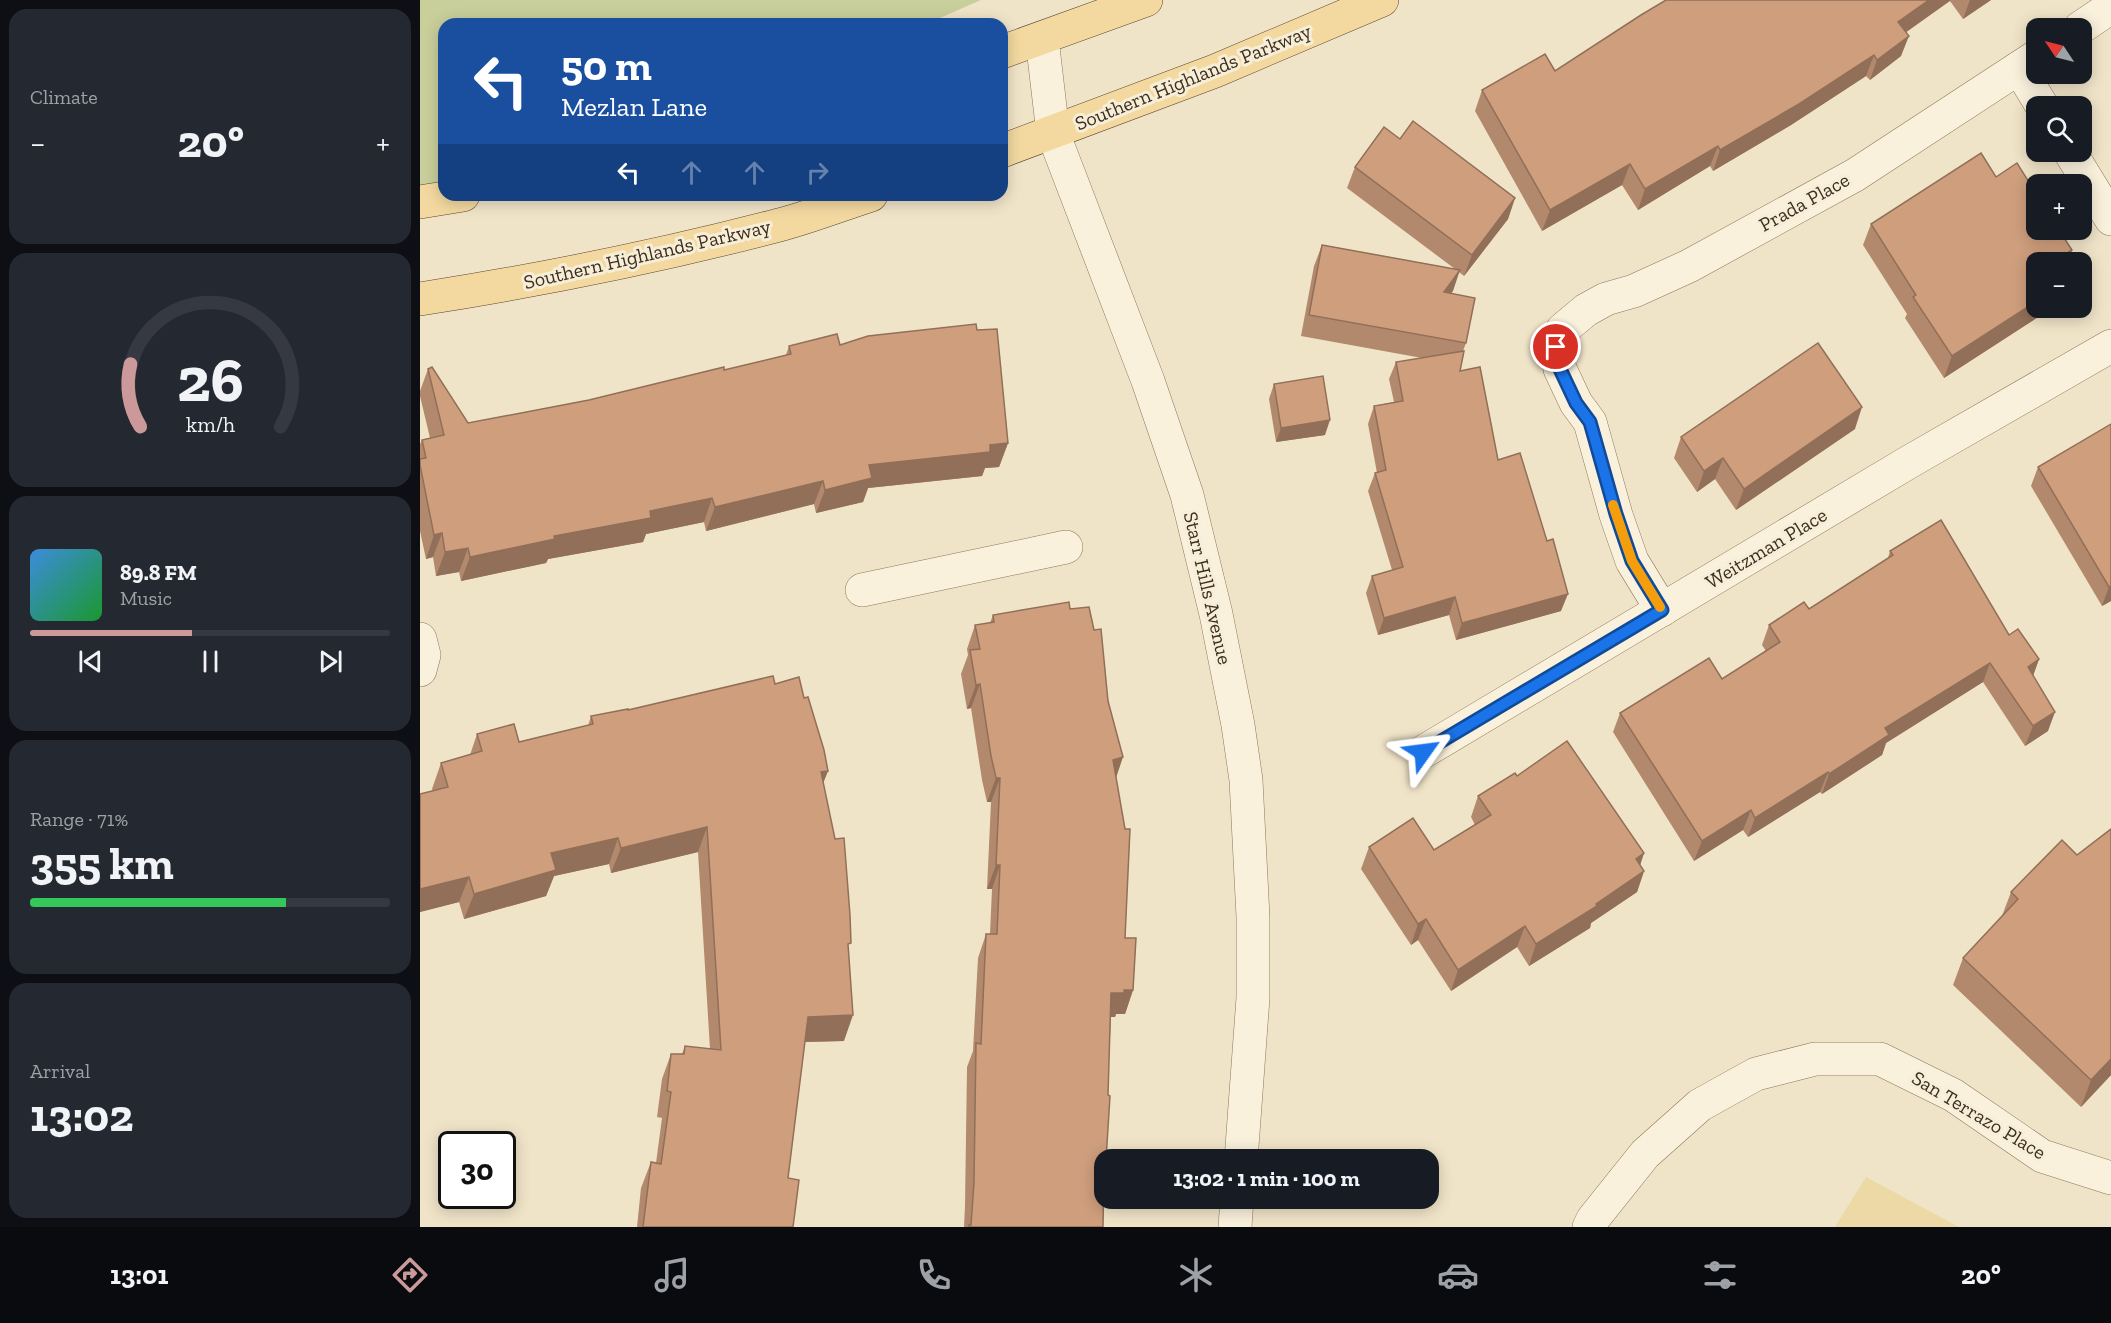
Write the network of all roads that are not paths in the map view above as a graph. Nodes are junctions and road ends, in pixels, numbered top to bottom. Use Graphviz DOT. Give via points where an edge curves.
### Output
graph roads {
  1 [pos="1146,0"];
  2 [pos="1382,0"];
  3 [pos="2111,7"];
  4 [pos="2092,20"];
  5 [pos="1042,39"];
  6 [pos="1008,50"];
  7 [pos="2026,63"];
  8 [pos="1053,133"];
  9 [pos="1008,149"];
  10 [pos="2076,162"];
  11 [pos="438,199"];
  12 [pos="852,201"];
  13 [pos="420,202"];
  14 [pos="2111,219"];
  15 [pos="420,299"];
  16 [pos="2111,346"];
  17 [pos="1066,547"];
  18 [pos="862,590"];
  19 [pos="1662,610"];
  20 [pos="420,639"];
  21 [pos="420,670"];
  22 [pos="1423,752"];
  23 [pos="1242,1149"];
  24 [pos="2111,1178"];
  25 [pos="1236,1209"];
  26 [pos="1235,1227"];
  27 [pos="1589,1227"];
  1 -- 5 [label="main road"];
  2 -- 8 [label="main road, Southern Highlands Parkway" via="1215,71"];
  3 -- 4 [label="street"];
  5 -- 6 [label="main road"];
  5 -- 8 [label="street, Starr Hills Avenue"];
  7 -- 19 [label="street, Prada Place" via="1855,174 1689,266 1606,299 1562,330 1556,347 1560,369 1590,422 1632,561"];
  8 -- 9 [label="main road, Southern Highlands Parkway"];
  8 -- 23 [label="street, Starr Hills Avenue" via="1187,495 1238,725 1246,780 1253,917 1253,998"];
  10 -- 14 [label="street"];
  11 -- 13 [label="main road"];
  12 -- 15 [label="main road, Southern Highlands Parkway" via="781,224 652,256"];
  16 -- 19 [label="street, Weitzman Place"];
  17 -- 18 [label="street"];
  19 -- 22 [label="street, Weitzman Place"];
  20 -- 21 [label="street" via="424,655"];
  24 -- 27 [label="street, San Terrazo Place" via="2043,1156 1953,1095 1880,1059 1815,1059 1756,1074 1700,1105 1645,1154"];
  25 -- 26 [label="street"];
}
